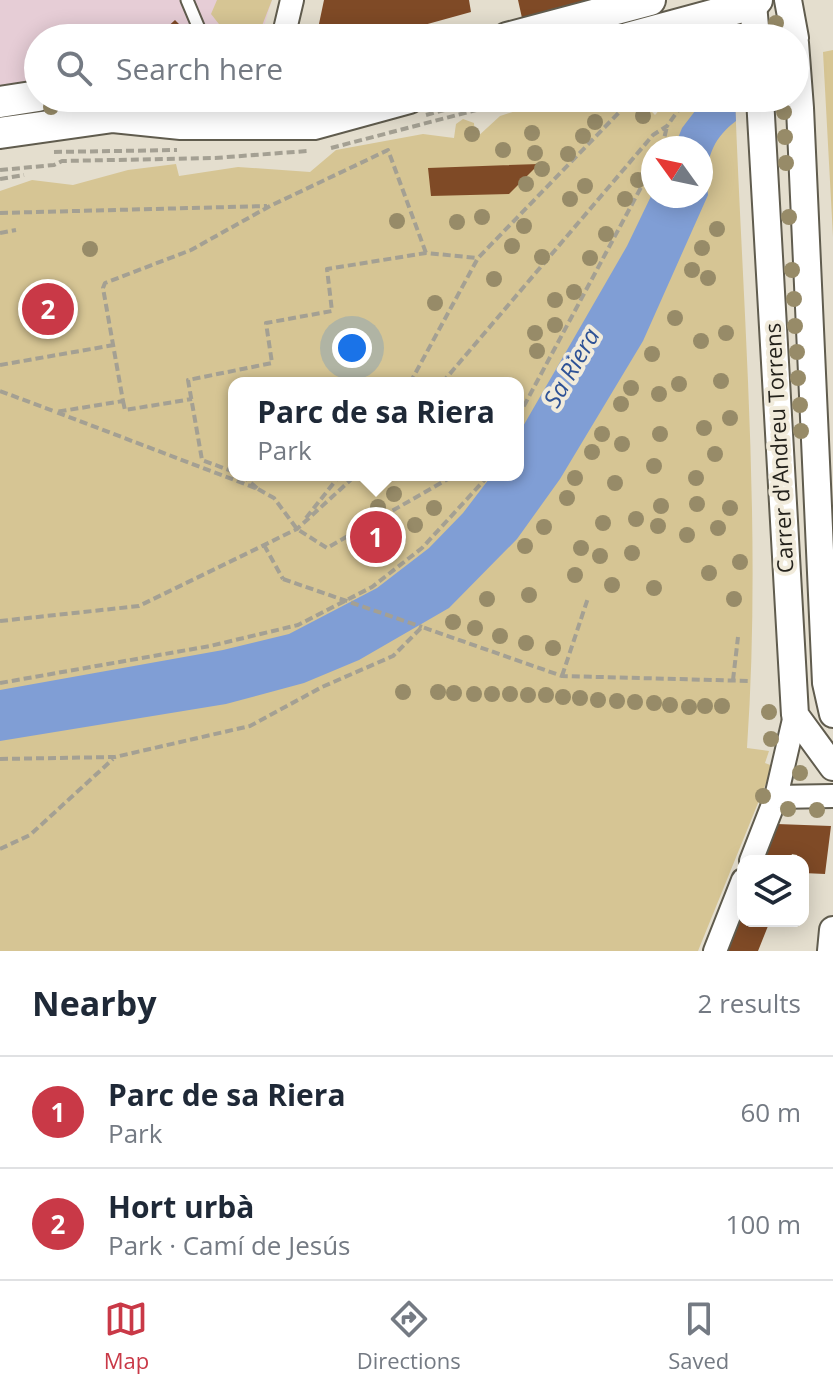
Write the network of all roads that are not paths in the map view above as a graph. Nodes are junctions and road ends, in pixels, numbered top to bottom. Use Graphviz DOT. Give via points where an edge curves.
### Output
graph roads {
  1 [pos="187,0"];
  2 [pos="292,0"];
  3 [pos="650,0"];
  4 [pos="788,0"];
  5 [pos="756,19"];
  6 [pos="197,24"];
  7 [pos="286,24"];
  8 [pos="560,24"];
  9 [pos="722,24"];
  10 [pos="793,24"];
  11 [pos="24,98"];
  12 [pos="0,102"];
  13 [pos="229,112"];
  14 [pos="358,112"];
  15 [pos="760,112"];
  16 [pos="800,112"];
  17 [pos="181,124"];
  18 [pos="0,133"];
  19 [pos="833,714"];
  20 [pos="795,715"];
  21 [pos="832,767"];
  22 [pos="833,796"];
  23 [pos="776,797"];
  24 [pos="753,855"];
  25 [pos="737,895"];
  26 [pos="833,930"];
  27 [pos="715,951"];
  28 [pos="831,951"];
  1 -- 6 [label="lane"];
  2 -- 7 [label="street"];
  3 -- 8 [label="main road"];
  4 -- 10 [label="street, Carrer d'Andreu Torrens"];
  5 -- 9 [label="main road"];
  11 -- 12 [label="main road"];
  13 -- 17 [label="main road"];
  14 -- 17 [label="main road" via="314,124"];
  15 -- 20 [label="street, Carrer d'Andreu Torrens"];
  16 -- 19 [label="street, Carrer d'Andreu Torrens" via="826,683"];
  17 -- 18 [label="main road" via="113,117"];
  20 -- 21 [label="street"];
  20 -- 23 [label="street, Carrer d'Andreu Torrens"];
  22 -- 23 [label="street"];
  23 -- 24 [label="street, Carrer d'Andreu Torrens"];
  25 -- 27 [label="street"];
  26 -- 28 [label="street"];
}
